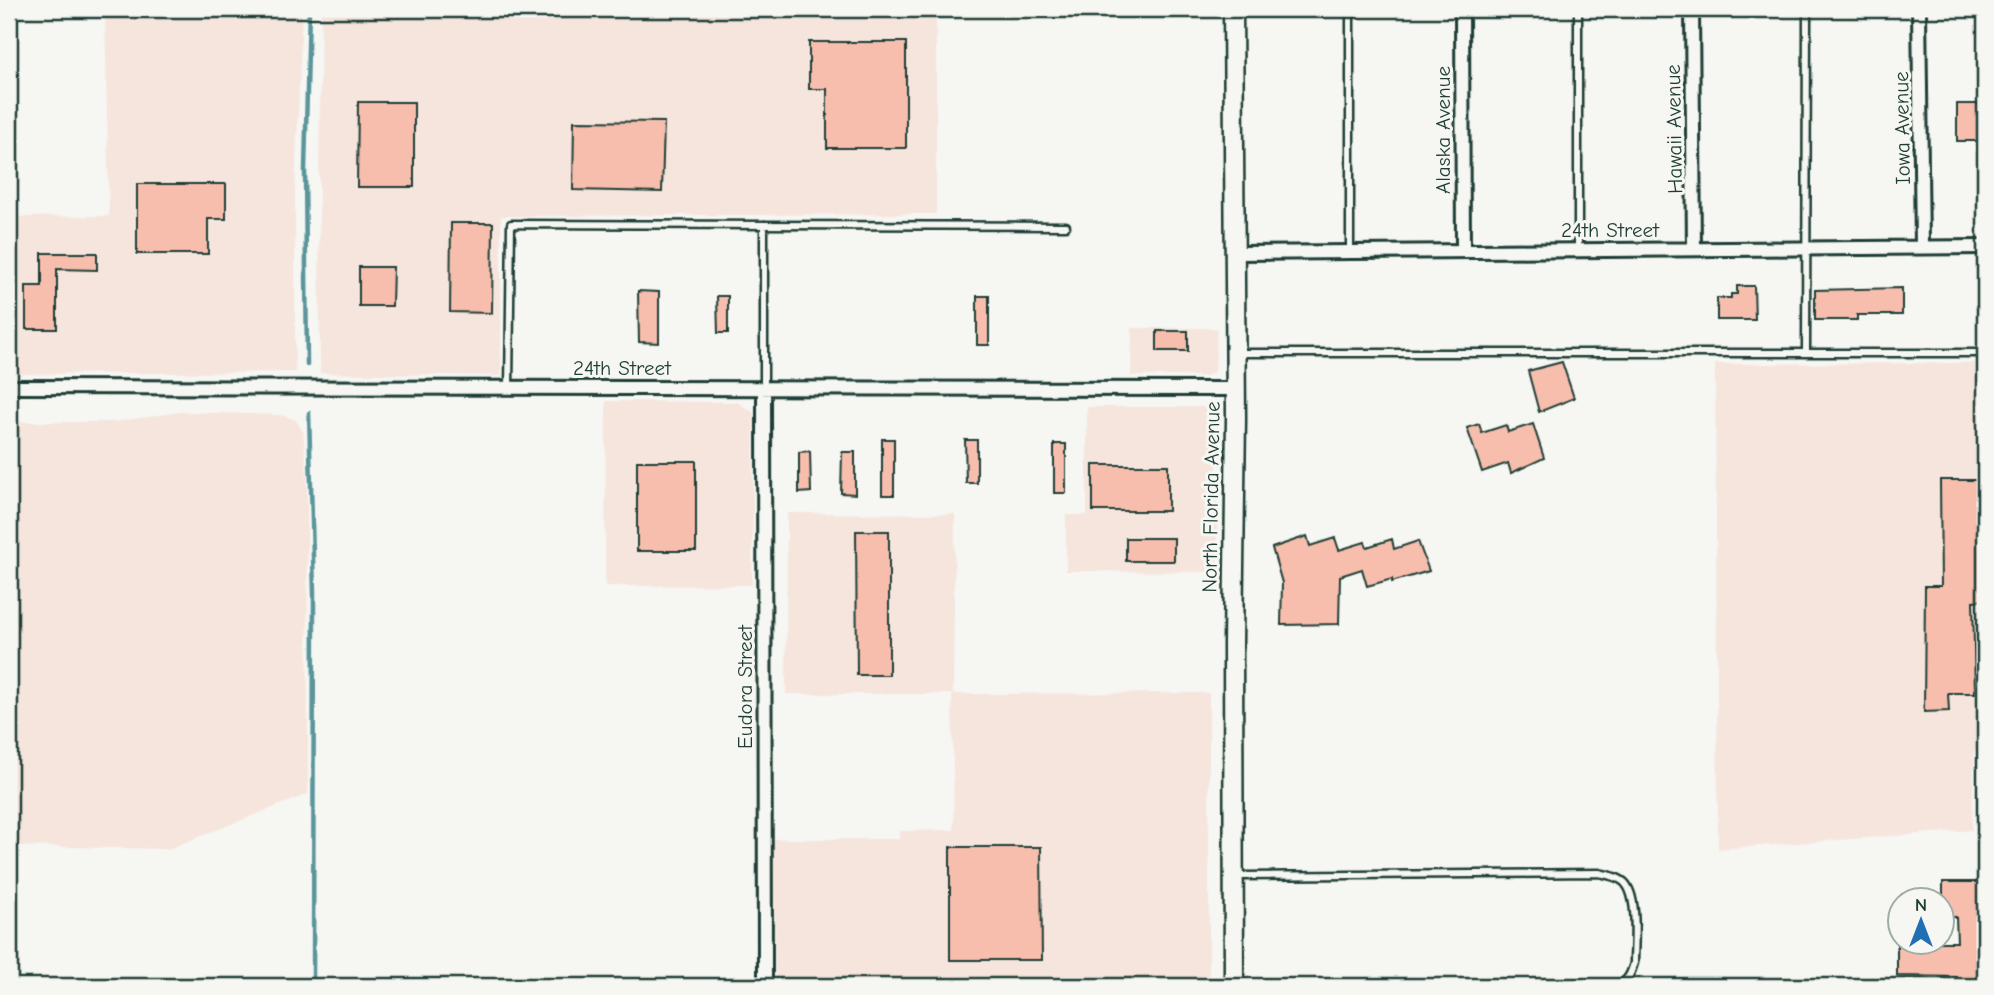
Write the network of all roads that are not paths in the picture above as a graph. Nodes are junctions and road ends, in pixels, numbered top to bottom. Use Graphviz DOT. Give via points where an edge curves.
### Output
graph roads {
  1 [pos="1233,9"];
  2 [pos="1350,9"];
  3 [pos="1462,9"];
  4 [pos="1578,9"];
  5 [pos="1692,9"];
  6 [pos="1807,9"];
  7 [pos="1919,9"];
  8 [pos="764,225"];
  9 [pos="1066,226"];
  10 [pos="1922,246"];
  11 [pos="1808,247"];
  12 [pos="1985,247"];
  13 [pos="1578,249"];
  14 [pos="1694,249"];
  15 [pos="1463,250"];
  16 [pos="1234,253"];
  17 [pos="1350,253"];
  18 [pos="1807,352"];
  19 [pos="1985,353"];
  20 [pos="1235,354"];
  21 [pos="9,387"];
  22 [pos="509,388"];
  23 [pos="764,388"];
  24 [pos="1235,389"];
  25 [pos="1233,876"];
  26 [pos="765,986"];
  27 [pos="1234,986"];
  28 [pos="1619,986"];
  1 -- 16 [label="main road, North Florida Avenue"];
  2 -- 17 [label="lane"];
  3 -- 15 [label="street, Alaska Avenue"];
  4 -- 13 [label="lane"];
  5 -- 14 [label="street, Hawaii Avenue"];
  6 -- 11 [label="lane"];
  7 -- 10 [label="street, Iowa Avenue"];
  8 -- 9 [label="lane"];
  8 -- 22 [label="lane" via="511,224"];
  8 -- 23 [label="lane"];
  10 -- 11 [label="street, 24th Street"];
  10 -- 12 [label="street, 24th Street"];
  11 -- 14 [label="street, 24th Street"];
  11 -- 18 [label="lane"];
  13 -- 14 [label="street, 24th Street"];
  13 -- 15 [label="street, 24th Street"];
  15 -- 17 [label="street, 24th Street"];
  16 -- 17 [label="street, 24th Street"];
  16 -- 20 [label="main road, North Florida Avenue"];
  18 -- 19 [label="lane"];
  18 -- 20 [label="lane"];
  20 -- 24 [label="main road, North Florida Avenue"];
  21 -- 22 [label="street, 24th Street"];
  22 -- 23 [label="street, 24th Street"];
  23 -- 24 [label="street, 24th Street"];
  23 -- 26 [label="street, Eudora Street"];
  24 -- 25 [label="main road, North Florida Avenue"];
  25 -- 27 [label="main road, North Florida Avenue"];
  25 -- 28 [label="lane" via="1612,876 1623,882 1633,897 1634,963 1632,973"];
}
